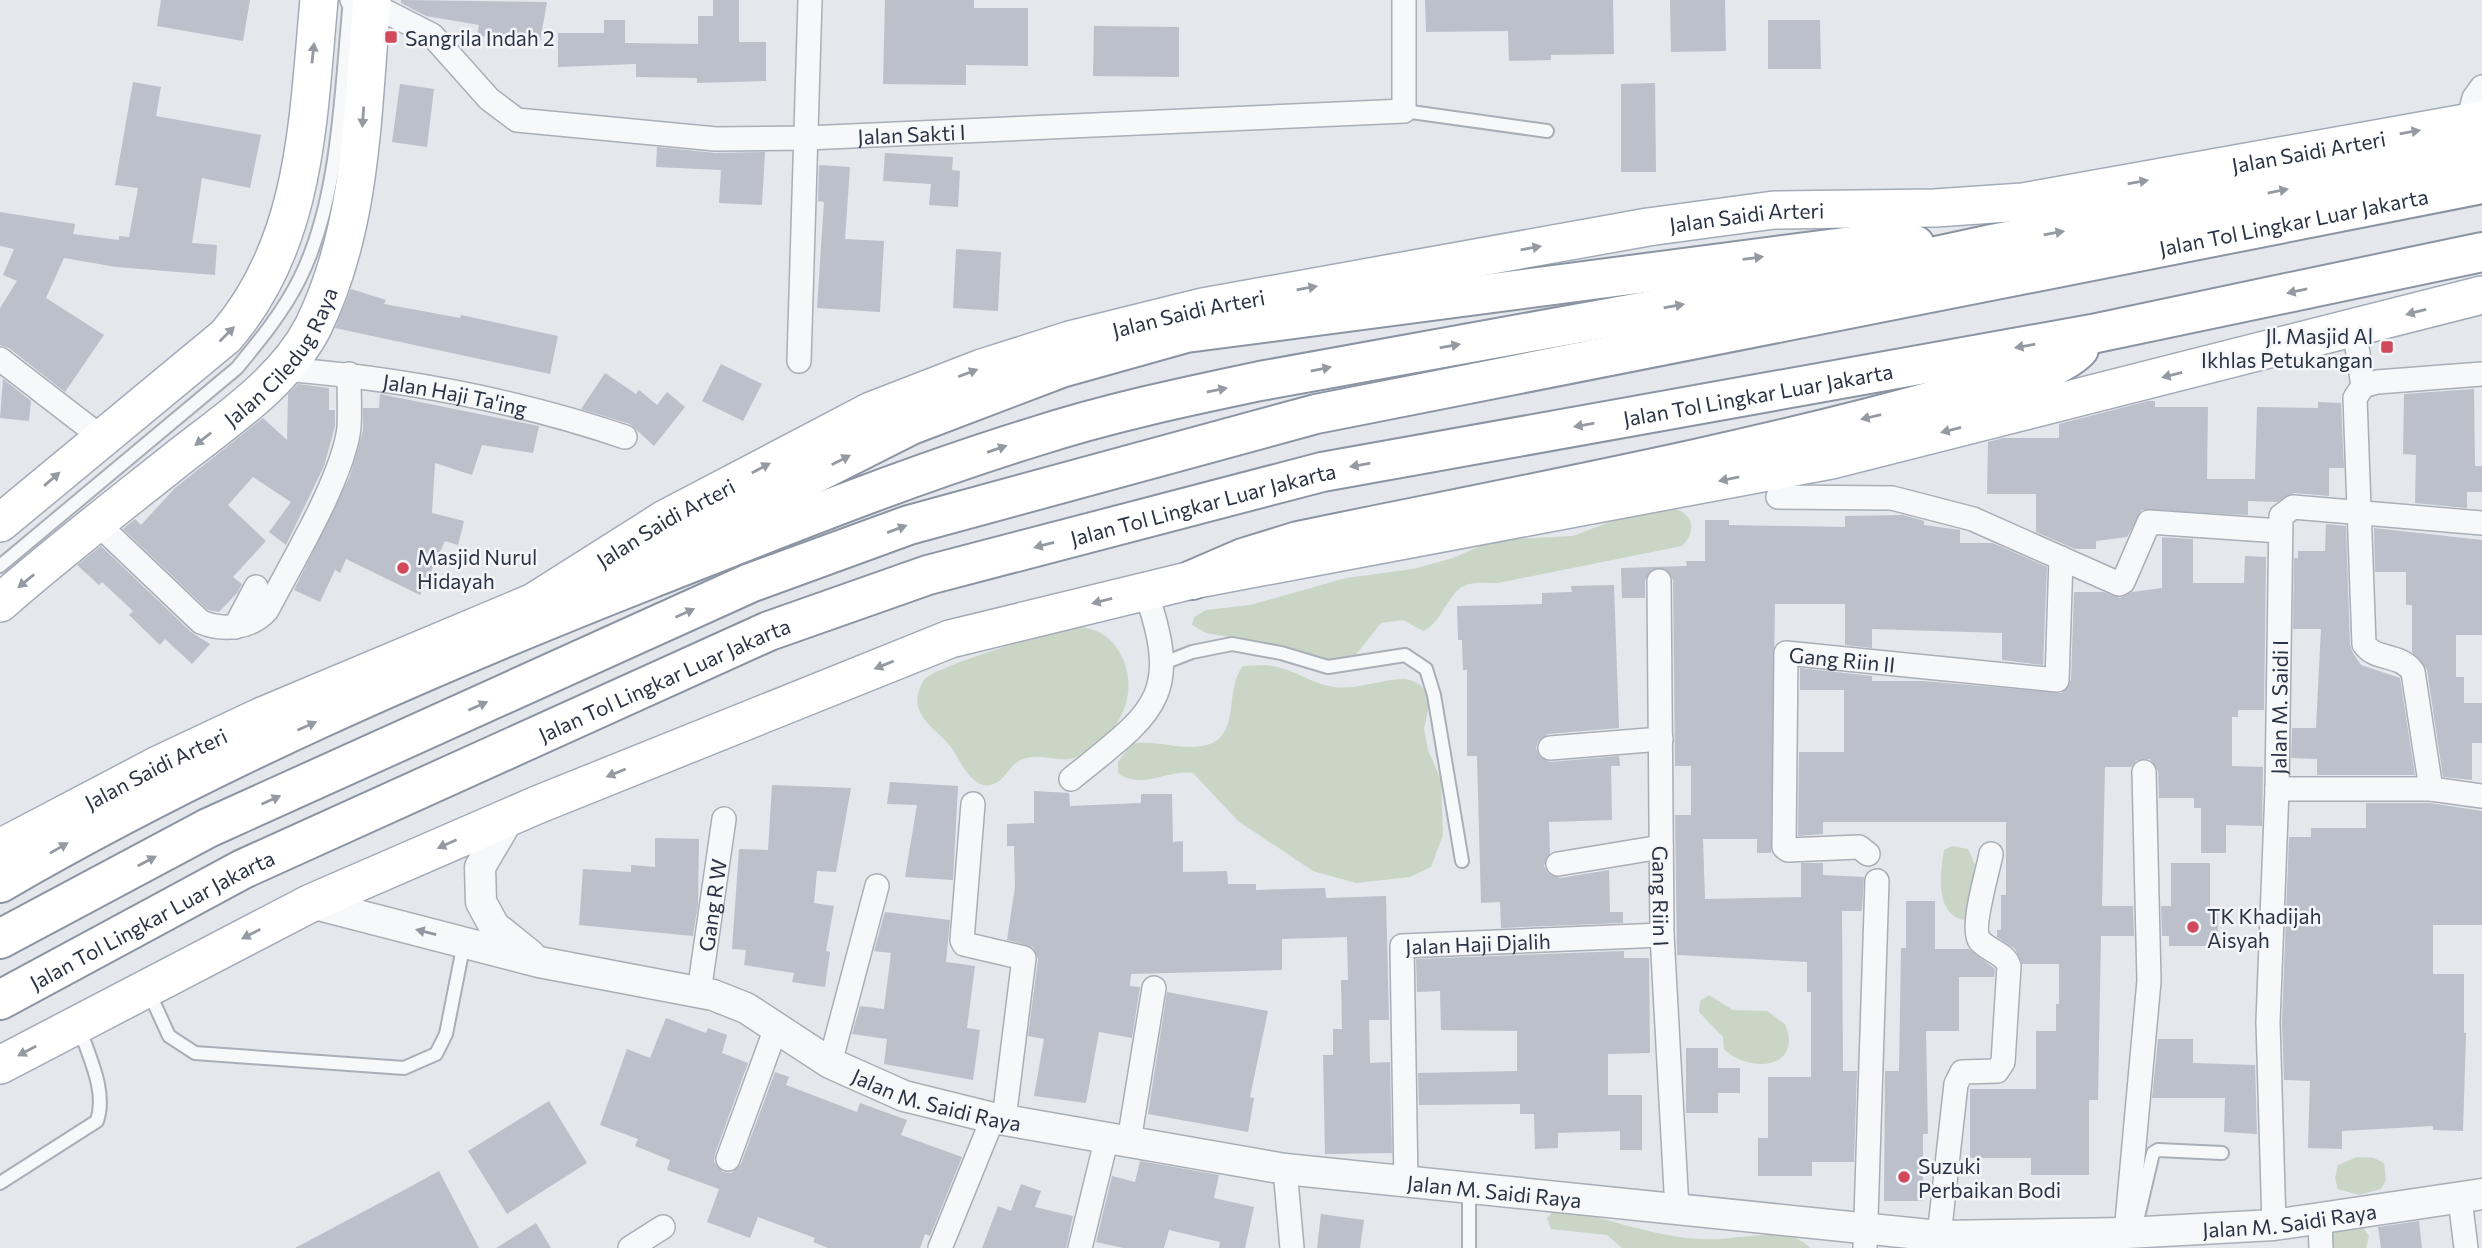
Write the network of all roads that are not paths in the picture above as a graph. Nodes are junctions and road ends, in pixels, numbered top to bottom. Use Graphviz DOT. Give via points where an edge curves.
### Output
graph roads {
  1 [pos="319,0"];
  2 [pos="810,0"];
  3 [pos="1404,0"];
  4 [pos="361,1"];
  5 [pos="2482,87"];
  6 [pos="1404,111"];
  7 [pos="1547,131"];
  8 [pos="2477,131"];
  9 [pos="807,138"];
  10 [pos="2482,184"];
  11 [pos="1987,245"];
  12 [pos="2482,252"];
  13 [pos="2482,295"];
  14 [pos="2354,328"];
  15 [pos="2092,334"];
  16 [pos="0,359"];
  17 [pos="799,361"];
  18 [pos="282,369"];
  19 [pos="349,374"];
  20 [pos="2482,374"];
  21 [pos="2363,386"];
  22 [pos="101,437"];
  23 [pos="625,437"];
  24 [pos="1778,497"];
  25 [pos="2359,510"];
  26 [pos="0,523"];
  27 [pos="97,523"];
  28 [pos="2482,523"];
  29 [pos="2280,531"];
  30 [pos="2062,558"];
  31 [pos="0,566"];
  32 [pos="1192,580"];
  33 [pos="1659,581"];
  34 [pos="256,587"];
  35 [pos="1146,590"];
  36 [pos="534,602"];
  37 [pos="0,603"];
  38 [pos="235,627"];
  39 [pos="1164,663"];
  40 [pos="1661,739"];
  41 [pos="1550,748"];
  42 [pos="2144,772"];
  43 [pos="1071,779"];
  44 [pos="2277,789"];
  45 [pos="2431,789"];
  46 [pos="2482,796"];
  47 [pos="973,804"];
  48 [pos="510,816"];
  49 [pos="723,819"];
  50 [pos="1661,847"];
  51 [pos="0,848"];
  52 [pos="1868,854"];
  53 [pos="1991,854"];
  54 [pos="1462,861"];
  55 [pos="1558,864"];
  56 [pos="1877,881"];
  57 [pos="0,883"];
  58 [pos="877,886"];
  59 [pos="311,903"];
  60 [pos="1662,935"];
  61 [pos="0,939"];
  62 [pos="464,942"];
  63 [pos="539,962"];
  64 [pos="146,987"];
  65 [pos="1154,988"];
  66 [pos="699,992"];
  67 [pos="0,1000"];
  68 [pos="78,1024"];
  69 [pos="776,1028"];
  70 [pos="830,1063"];
  71 [pos="0,1065"];
  72 [pos="998,1118"];
  73 [pos="1118,1138"];
  74 [pos="2222,1153"];
  75 [pos="728,1159"];
  76 [pos="1285,1169"];
  77 [pos="1406,1182"];
  78 [pos="0,1183"];
  79 [pos="1469,1189"];
  80 [pos="2471,1196"];
  81 [pos="1677,1209"];
  82 [pos="2274,1225"];
  83 [pos="663,1227"];
  84 [pos="2321,1234"];
  85 [pos="1939,1236"];
  86 [pos="2121,1237"];
  87 [pos="1865,1239"];
  88 [pos="2000,1241"];
  89 [pos="630,1248"];
  90 [pos="940,1248"];
  91 [pos="1080,1248"];
  92 [pos="1292,1248"];
  93 [pos="1469,1248"];
  94 [pos="2466,1248"];
  22 -- 1 [label="main road, one-way" via="226,336 271,272 289,225 302,161"];
  2 -- 9 [label="street"];
  3 -- 6 [label="street"];
  4 -- 9 [label="street, Jalan Sakti I" via="432,35 489,99 517,121 716,139"];
  4 -- 18 [label="main road, Jalan Ciledug Raya, one-way" via="359,165 346,233 312,328"];
  4 -- 31 [label="lane" via="323,213 300,279 270,328 237,368"];
  5 -- 8 [label="street" via="2474,98"];
  6 -- 7 [label="lane"];
  6 -- 9 [label="street, Jalan Sakti I"];
  11 -- 8 [label="highway, one-way"];
  36 -- 8 [label="main road, Jalan Saidi Arteri, one-way" via="665,519 871,411 982,368 1113,328 1203,307 1648,227 1774,210 2022,202"];
  9 -- 17 [label="street"];
  61 -- 10 [label="highway, Jalan Tol Lingkar Luar Jakarta, one-way" via="208,828 750,583 909,525 1315,414"];
  36 -- 11 [label="highway, one-way" via="911,425 1061,368 1186,333 1860,244"];
  57 -- 11 [label="highway, one-way" via="101,824 226,761 545,621 760,535 1035,436 1260,381 1862,272"];
  12 -- 15 [label="highway, Jalan Tol Lingkar Luar Jakarta, one-way"];
  13 -- 14 [label="main road, one-way"];
  14 -- 21 [label="street"];
  14 -- 32 [label="main road, one-way" via="1831,460"];
  15 -- 32 [label="highway, one-way" via="2075,352 2051,366 1886,414 1678,463 1298,541"];
  15 -- 67 [label="highway, Jalan Tol Lingkar Luar Jakarta, one-way" via="1322,472 928,575 769,631 243,869"];
  16 -- 22 [label="street"];
  18 -- 19 [label="street, Jalan Haji Ta'ing"];
  18 -- 27 [label="main road, Jalan Ciledug Raya, one-way" via="243,408"];
  19 -- 23 [label="street, Jalan Haji Ta'ing" via="561,415"];
  19 -- 38 [label="street" via="349,429 318,510 267,610 259,619"];
  20 -- 21 [label="street"];
  21 -- 25 [label="street" via="2356,398"];
  26 -- 22 [label="main road, one-way"];
  24 -- 30 [label="street" via="1892,498 1973,519"];
  25 -- 28 [label="street"];
  25 -- 29 [label="street" via="2293,507 2281,516"];
  25 -- 45 [label="street" via="2364,643 2369,650 2406,662 2413,672"];
  27 -- 37 [label="main road, Jalan Ciledug Raya, one-way"];
  27 -- 38 [label="street" via="201,622 216,628"];
  29 -- 30 [label="street" via="2149,522 2119,583"];
  29 -- 44 [label="street, Jalan M. Saidi I"];
  30 -- 52 [label="street, Gang Riin II" via="2057,680 1786,653 1784,847 1859,847"];
  32 -- 35 [label="main road"];
  33 -- 40 [label="street, Gang Riin I"];
  34 -- 38 [label="street"];
  35 -- 39 [label="street"];
  35 -- 48 [label="main road, one-way" via="950,639"];
  36 -- 51 [label="main road, Jalan Saidi Arteri" via="260,717"];
  39 -- 43 [label="street" via="1156,700 1130,731"];
  39 -- 54 [label="lane" via="1232,644 1328,667 1405,655 1426,670 1434,695"];
  40 -- 41 [label="street"];
  40 -- 50 [label="street, Gang Riin I"];
  42 -- 86 [label="street" via="2149,981"];
  44 -- 45 [label="street"];
  44 -- 82 [label="street, Jalan M. Saidi I" via="2268,1022"];
  45 -- 46 [label="street"];
  47 -- 72 [label="street" via="962,940 1024,958"];
  48 -- 59 [label="main road, one-way"];
  48 -- 63 [label="street, Jalan M. Saidi Raya" via="480,867 481,902 494,926"];
  49 -- 66 [label="street, Gang R W"];
  50 -- 55 [label="street"];
  50 -- 60 [label="street, Gang Riin I"];
  53 -- 85 [label="street" via="1976,927 1980,941 2009,966 2003,1062 1997,1071 1962,1072 1956,1084"];
  56 -- 87 [label="street"];
  58 -- 70 [label="street"];
  62 -- 59 [label="street, Jalan M. Saidi Raya, one-way"];
  59 -- 64 [label="main road, one-way"];
  60 -- 77 [label="street, Jalan Haji Djalih" via="1402,946"];
  60 -- 81 [label="street, Gang Riin I"];
  62 -- 63 [label="street, Jalan M. Saidi Raya"];
  62 -- 64 [label="lane" via="446,1034 436,1054 404,1068 195,1053 169,1036"];
  63 -- 66 [label="street, Jalan M. Saidi Raya"];
  64 -- 68 [label="main road"];
  65 -- 73 [label="street"];
  66 -- 69 [label="street, Jalan M. Saidi Raya" via="746,1008"];
  68 -- 71 [label="main road, one-way"];
  68 -- 78 [label="lane" via="100,1093 97,1121"];
  69 -- 70 [label="street, Jalan M. Saidi Raya"];
  69 -- 75 [label="street"];
  70 -- 72 [label="street, Jalan M. Saidi Raya" via="904,1096"];
  72 -- 73 [label="street, Jalan M. Saidi Raya"];
  72 -- 90 [label="street"];
  73 -- 76 [label="street, Jalan M. Saidi Raya"];
  73 -- 91 [label="street"];
  74 -- 86 [label="lane" via="2153,1153"];
  76 -- 77 [label="street, Jalan M. Saidi Raya"];
  76 -- 92 [label="street"];
  77 -- 79 [label="street, Jalan M. Saidi Raya"];
  79 -- 81 [label="street, Jalan M. Saidi Raya"];
  79 -- 93 [label="lane"];
  80 -- 84 [label="street, Jalan M. Saidi Raya"];
  80 -- 94 [label="street"];
  81 -- 87 [label="street, Jalan M. Saidi Raya"];
  82 -- 84 [label="street, Jalan M. Saidi Raya"];
  82 -- 86 [label="street, Jalan M. Saidi Raya"];
  83 -- 89 [label="street"];
  85 -- 87 [label="street, Jalan M. Saidi Raya"];
  85 -- 88 [label="street, Jalan M. Saidi Raya"];
  86 -- 88 [label="street, Jalan M. Saidi Raya"];
}
